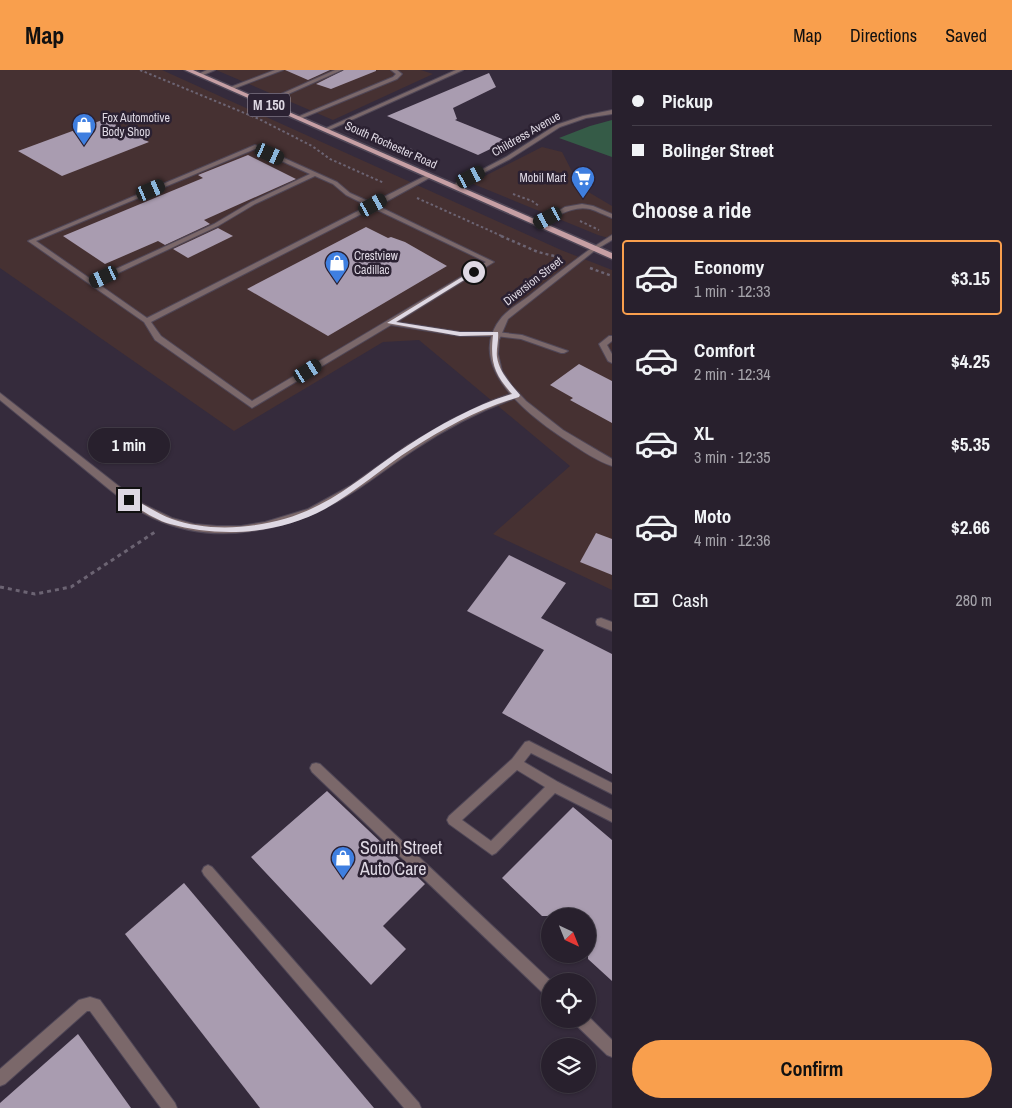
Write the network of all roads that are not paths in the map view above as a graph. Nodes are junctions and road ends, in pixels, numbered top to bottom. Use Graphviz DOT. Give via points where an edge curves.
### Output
graph roads {
  1 [pos="188,70"];
  2 [pos="212,70"];
  3 [pos="280,70"];
  4 [pos="339,70"];
  5 [pos="394,70"];
  6 [pos="460,70"];
  7 [pos="199,75"];
  8 [pos="231,88"];
  9 [pos="264,103"];
  10 [pos="612,112"];
  11 [pos="298,118"];
  12 [pos="325,130"];
  13 [pos="315,174"];
  14 [pos="429,176"];
  15 [pos="454,186"];
  16 [pos="373,205"];
  17 [pos="612,216"];
  18 [pos="539,224"];
  19 [pos="612,237"];
  20 [pos="594,248"];
  21 [pos="612,256"];
  22 [pos="92,283"];
  23 [pos="147,321"];
  24 [pos="390,323"];
  25 [pos="496,334"];
  26 [pos="612,338"];
  27 [pos="603,344"];
  28 [pos="612,349"];
  29 [pos="564,351"];
  30 [pos="612,360"];
  31 [pos="516,395"];
  32 [pos="0,396"];
  33 [pos="612,463"];
  34 [pos="602,622"];
  35 [pos="612,628"];
  36 [pos="516,764"];
  37 [pos="316,768"];
  38 [pos="554,786"];
  39 [pos="612,789"];
  40 [pos="612,816"];
  41 [pos="208,870"];
  42 [pos="541,981"];
  43 [pos="589,1028"];
  44 [pos="612,1050"];
  45 [pos="0,1079"];
  46 [pos="170,1108"];
  47 [pos="414,1108"];
  1 -- 7 [label="main road, South Rochester Road / M 150"];
  2 -- 7 [label="street"];
  3 -- 8 [label="street"];
  4 -- 9 [label="street"];
  5 -- 11 [label="street" via="399,74 395,78"];
  6 -- 12 [label="street"];
  7 -- 8 [label="main road, South Rochester Road / M 150"];
  8 -- 9 [label="main road, South Rochester Road / M 150"];
  9 -- 11 [label="main road, South Rochester Road / M 150"];
  10 -- 15 [label="street, Childress Avenue" via="558,126 508,158"];
  11 -- 12 [label="main road, South Rochester Road / M 150"];
  12 -- 14 [label="main road, South Rochester Road / M 150"];
  13 -- 16 [label="street"];
  13 -- 22 [label="street"];
  13 -- 22 [label="street" via="255,147 31,241"];
  14 -- 15 [label="main road, South Rochester Road / M 150"];
  14 -- 16 [label="street"];
  15 -- 18 [label="main road, South Rochester Road / M 150"];
  16 -- 23 [label="street"];
  16 -- 24 [label="street" via="491,262"];
  17 -- 18 [label="street" via="595,208 573,206"];
  18 -- 20 [label="main road, South Rochester Road / M 150"];
  19 -- 20 [label="street, Diversion Street"];
  20 -- 21 [label="main road, South Rochester Road / M 150"];
  20 -- 25 [label="street, Diversion Street" via="515,309 505,318"];
  22 -- 23 [label="street"];
  23 -- 24 [label="street" via="158,338 252,405"];
  24 -- 25 [label="street" via="460,334"];
  25 -- 29 [label="street" via="522,337"];
  25 -- 31 [label="street" via="496,365"];
  26 -- 27 [label="street"];
  27 -- 28 [label="street"];
  27 -- 30 [label="street"];
  31 -- 32 [label="street" via="488,403 410,447 321,508 286,522 250,529 214,530 170,521 129,500"];
  31 -- 33 [label="street" via="555,428"];
  34 -- 35 [label="street"];
  36 -- 38 [label="street"];
  36 -- 38 [label="street" via="453,820 492,849"];
  36 -- 39 [label="street" via="529,746"];
  37 -- 42 [label="street"];
  38 -- 40 [label="street"];
  41 -- 47 [label="street"];
  43 -- 44 [label="street"];
  45 -- 46 [label="street" via="84,1005 90,1004 95,1006"];
}
